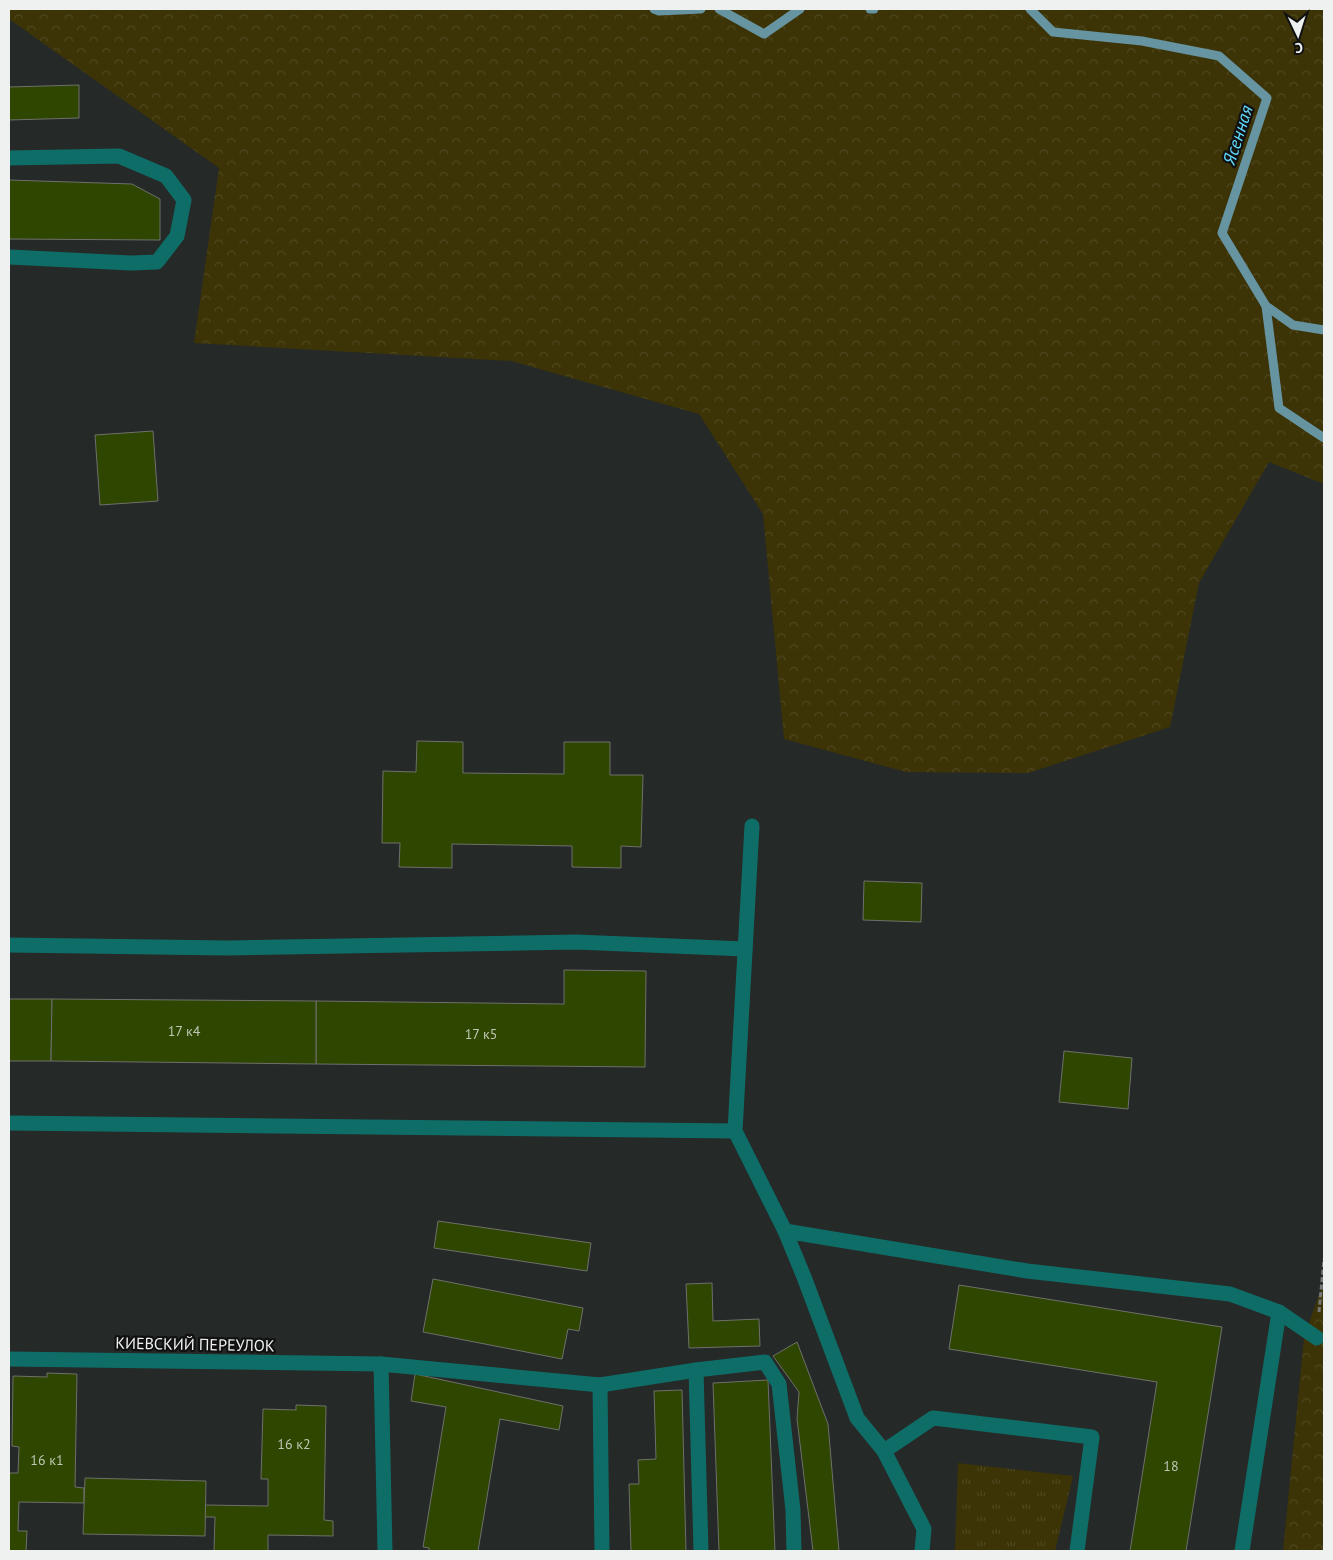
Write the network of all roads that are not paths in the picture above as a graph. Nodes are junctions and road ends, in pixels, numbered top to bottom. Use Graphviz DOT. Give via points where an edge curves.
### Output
graph roads {
  1 [pos="9,158"];
  2 [pos="9,257"];
  3 [pos="752,826"];
  4 [pos="9,945"];
  5 [pos="745,948"];
  6 [pos="9,1124"];
  7 [pos="735,1131"];
  8 [pos="785,1232"];
  9 [pos="1279,1312"];
  10 [pos="1317,1338"];
  11 [pos="9,1359"];
  12 [pos="381,1364"];
  13 [pos="696,1370"];
  14 [pos="600,1385"];
  15 [pos="884,1451"];
  16 [pos="385,1551"];
  17 [pos="602,1551"];
  18 [pos="701,1551"];
  19 [pos="794,1551"];
  20 [pos="922,1551"];
  21 [pos="1077,1551"];
  22 [pos="1242,1551"];
  1 -- 2 [label="street" via="119,156 166,176 184,200 177,236 157,262"];
  3 -- 5 [label="street"];
  4 -- 5 [label="street" via="227,948 576,942"];
  5 -- 7 [label="street"];
  6 -- 7 [label="street"];
  7 -- 8 [label="street"];
  8 -- 9 [label="street" via="1027,1271 1230,1294"];
  8 -- 15 [label="street" via="857,1418"];
  9 -- 10 [label="street"];
  9 -- 22 [label="street"];
  11 -- 12 [label="street, КИЕВСКИЙ ПЕРЕУЛОК"];
  12 -- 14 [label="street, КИЕВСКИЙ ПЕРЕУЛОК"];
  12 -- 16 [label="street"];
  13 -- 14 [label="street, КИЕВСКИЙ ПЕРЕУЛОК"];
  13 -- 18 [label="street"];
  13 -- 19 [label="street, КИЕВСКИЙ ПЕРЕУЛОК" via="764,1362 779,1384 793,1510"];
  14 -- 17 [label="street"];
  15 -- 20 [label="street" via="924,1529"];
  15 -- 21 [label="street" via="933,1418 1092,1437"];
}
